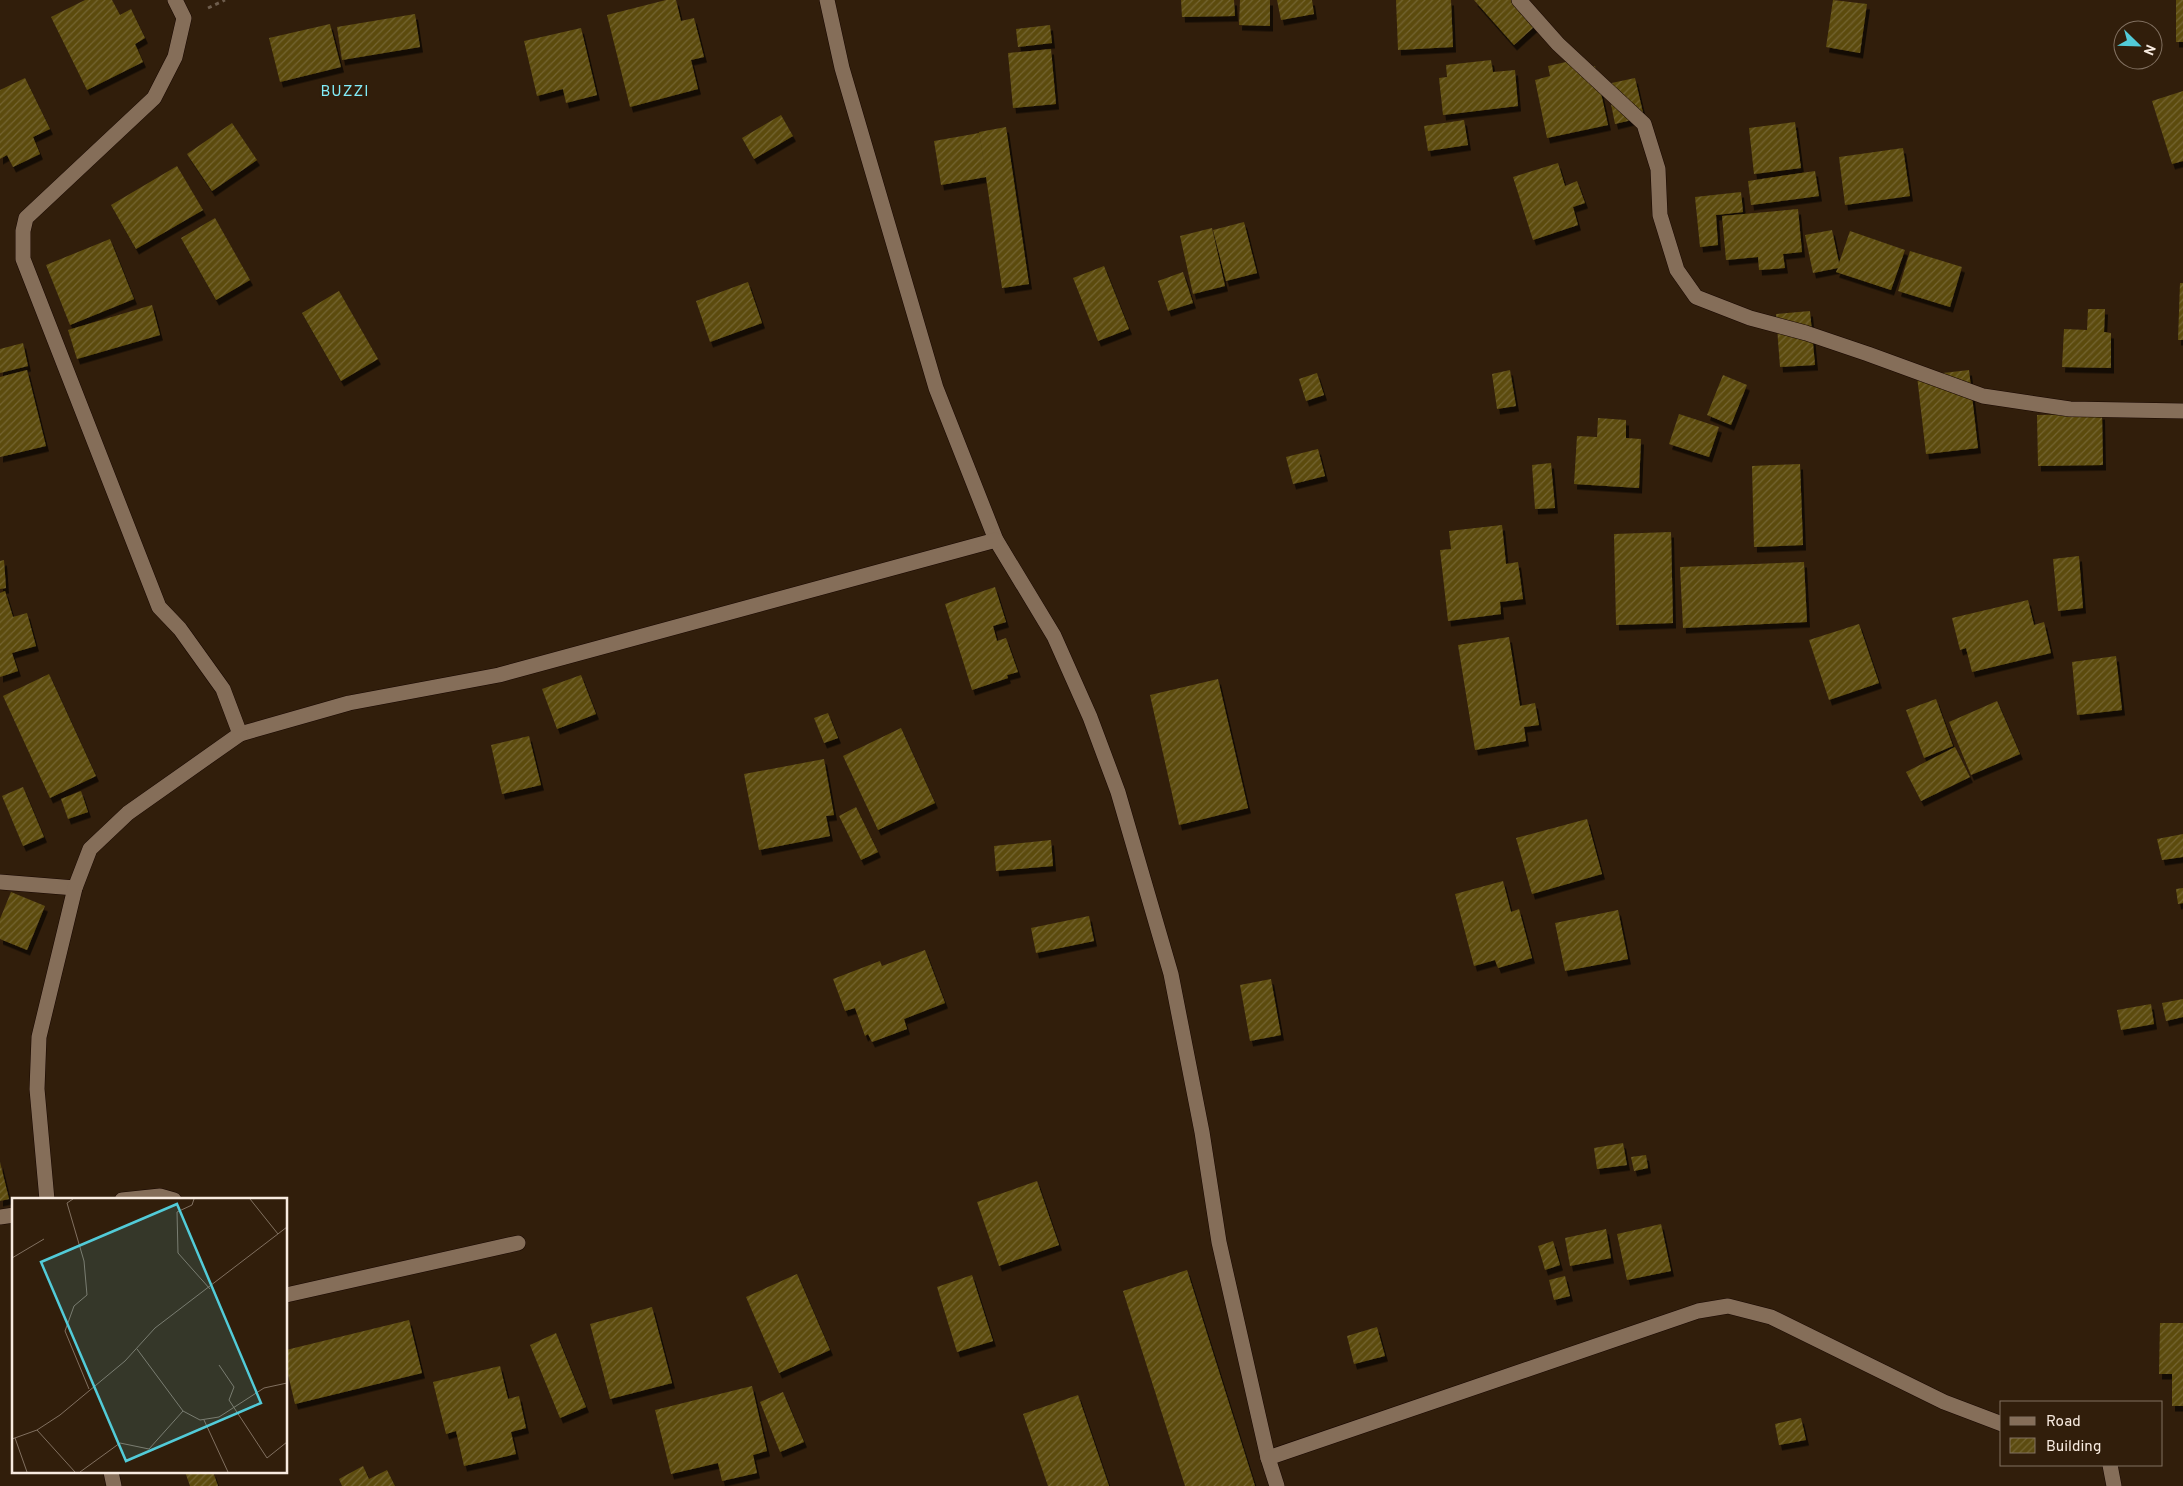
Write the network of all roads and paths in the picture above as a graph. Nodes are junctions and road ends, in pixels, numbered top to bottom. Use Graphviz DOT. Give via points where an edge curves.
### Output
graph roads {
  1 [pos="175,0"];
  2 [pos="827,0"];
  3 [pos="1519,0"];
  4 [pos="2183,412"];
  5 [pos="996,540"];
  6 [pos="240,734"];
  7 [pos="0,882"];
  8 [pos="75,888"];
  9 [pos="47,1198"];
  10 [pos="141,1198"];
  11 [pos="167,1198"];
  12 [pos="518,1244"];
  13 [pos="288,1296"];
  14 [pos="2000,1423"];
  15 [pos="1268,1458"];
  16 [pos="2110,1466"];
  17 [pos="1277,1486"];
  18 [pos="2114,1486"];
  1 -- 6 [label="street" via="184,18 175,57 154,98 26,218 22,259 159,607 180,629 223,689"];
  2 -- 5 [label="street" via="842,68 936,388"];
  3 -- 4 [label="street" via="1558,44 1644,124 1658,169 1660,215 1676,270 1696,297 1983,396 2070,409"];
  5 -- 6 [label="street" via="499,675 349,703"];
  5 -- 15 [label="street" via="1054,636 1090,717 1124,811 1171,974 1202,1132 1219,1242"];
  6 -- 8 [label="street" via="128,812 90,849"];
  7 -- 8 [label="street"];
  8 -- 9 [label="street" via="39,1038 37,1089"];
  10 -- 11 [label="street"];
  12 -- 13 [label="street"];
  14 -- 15 [label="street" via="1944,1402 1771,1317 1728,1306 1698,1311"];
  15 -- 17 [label="street"];
  16 -- 18 [label="street"];
}
